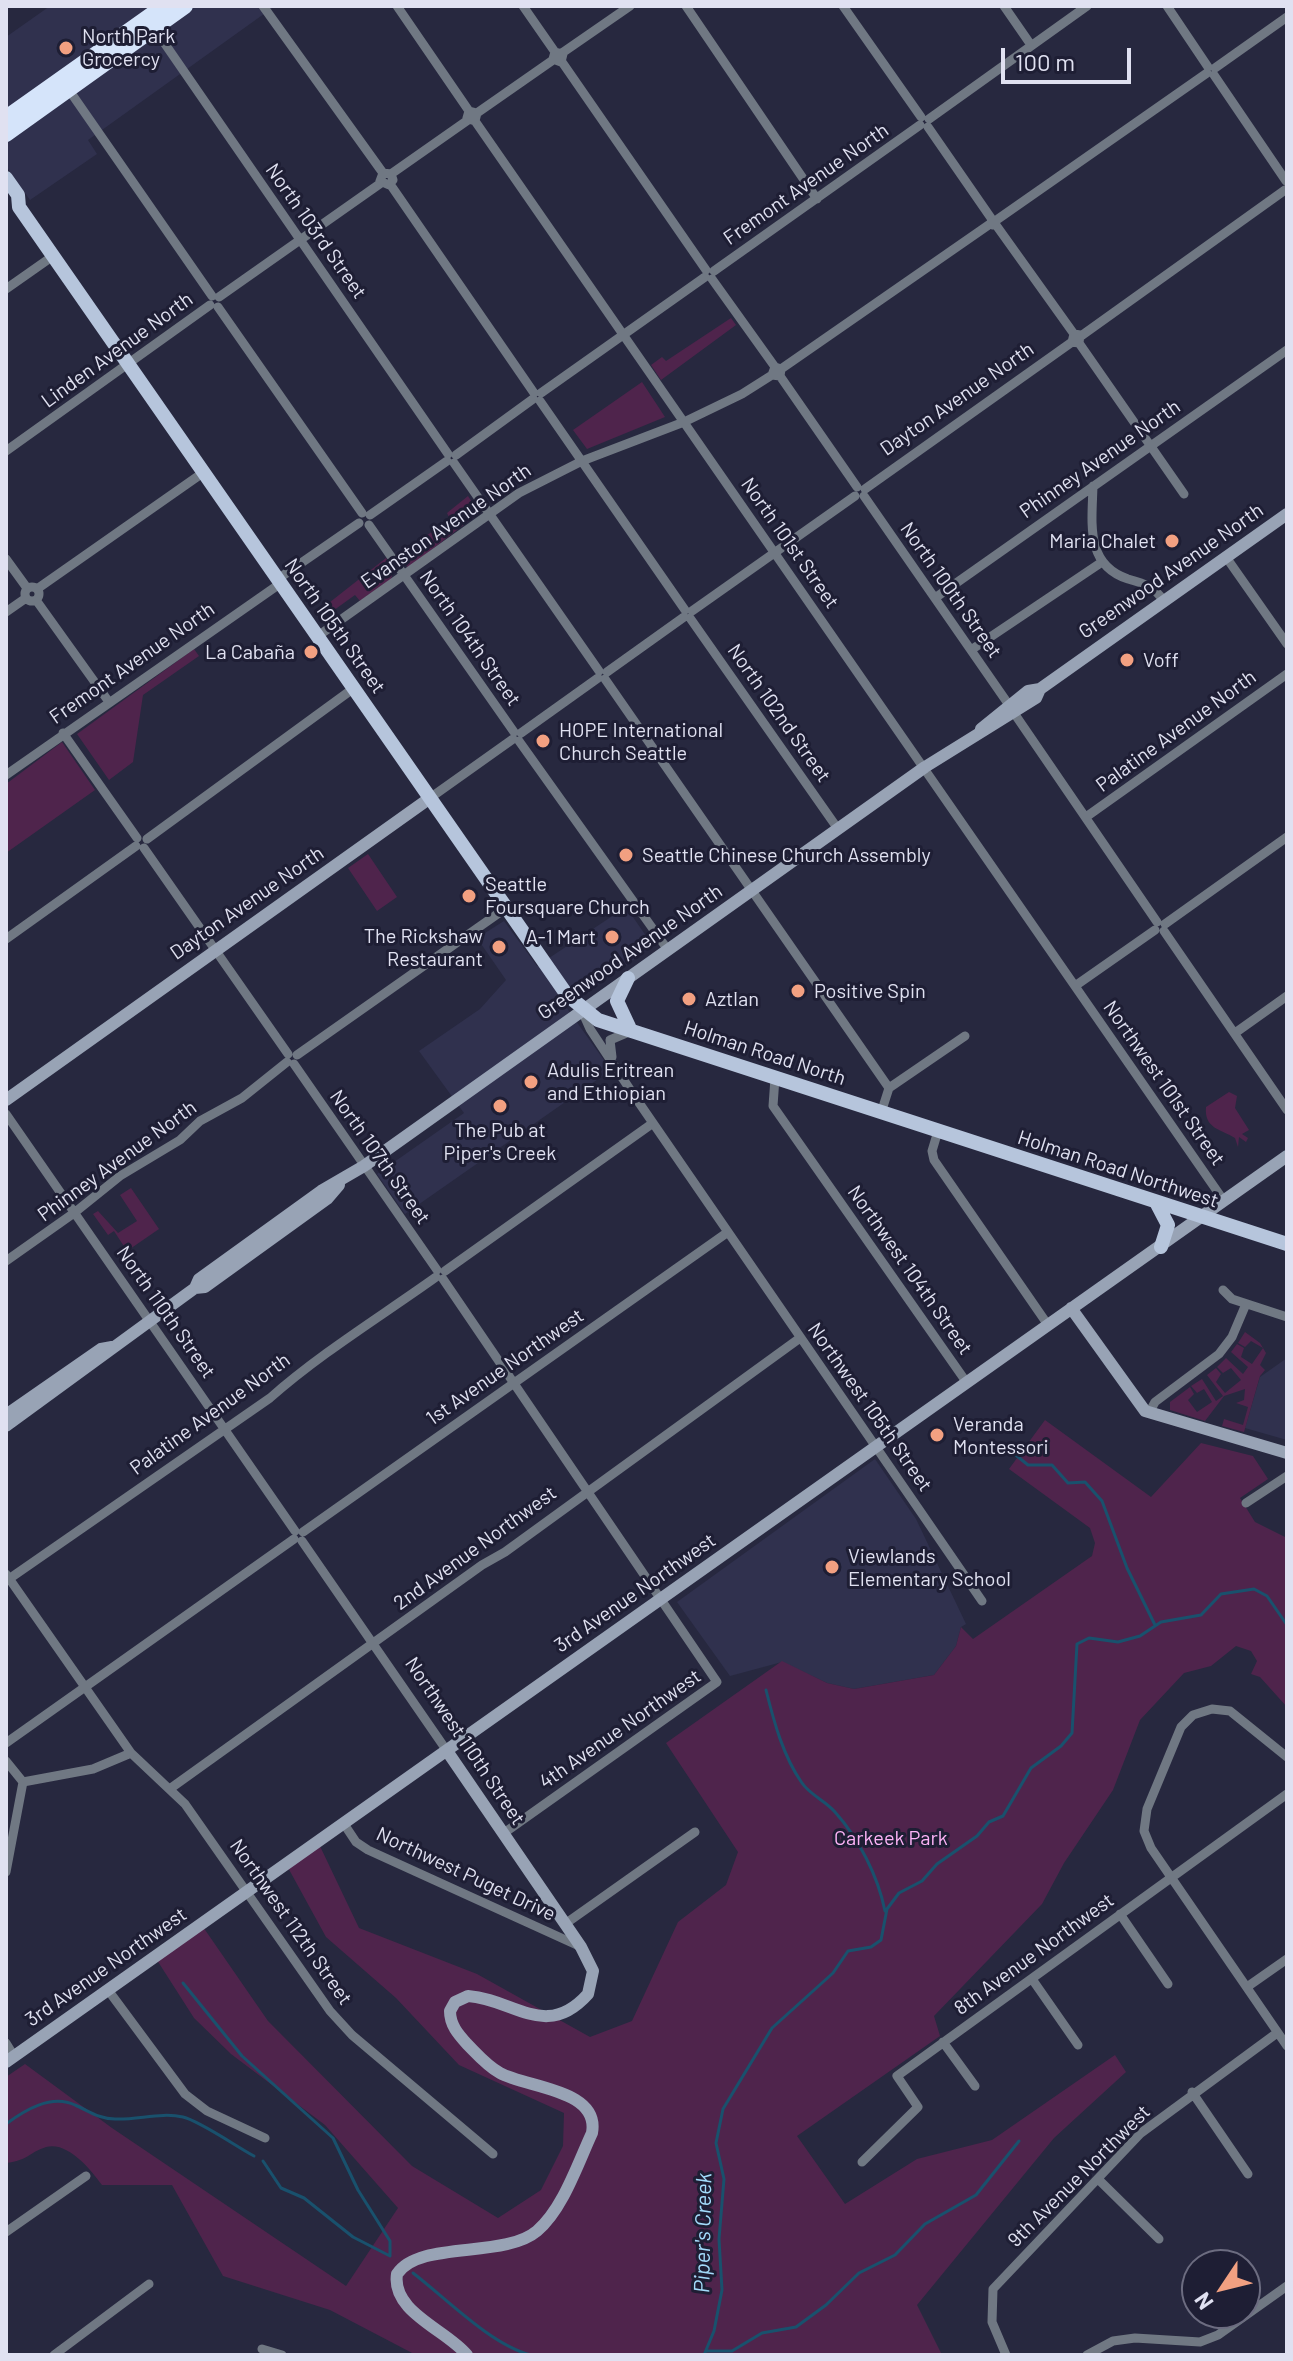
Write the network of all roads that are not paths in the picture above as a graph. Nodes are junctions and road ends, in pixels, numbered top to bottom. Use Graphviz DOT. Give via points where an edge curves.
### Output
graph roads {
  1 [pos="164,6"];
  2 [pos="185,6"];
  3 [pos="263,6"];
  4 [pos="397,6"];
  5 [pos="523,6"];
  6 [pos="630,6"];
  7 [pos="686,6"];
  8 [pos="843,6"];
  9 [pos="1004,6"];
  10 [pos="1087,6"];
  11 [pos="1167,6"];
  12 [pos="1287,17"];
  13 [pos="154,28"];
  14 [pos="1031,45"];
  15 [pos="558,56"];
  16 [pos="1211,71"];
  17 [pos="69,90"];
  18 [pos="472,116"];
  19 [pos="6,118"];
  20 [pos="924,122"];
  21 [pos="6,134"];
  22 [pos="6,178"];
  23 [pos="386,179"];
  24 [pos="1286,186"];
  25 [pos="6,197"];
  26 [pos="817,199"];
  27 [pos="19,207"];
  28 [pos="994,221"];
  29 [pos="299,239"];
  30 [pos="53,256"];
  31 [pos="709,274"];
  32 [pos="6,289"];
  33 [pos="215,302"];
  34 [pos="624,336"];
  35 [pos="1076,339"];
  36 [pos="1287,350"];
  37 [pos="129,364"];
  38 [pos="777,372"];
  39 [pos="537,397"];
  40 [pos="684,422"];
  41 [pos="1149,446"];
  42 [pos="6,451"];
  43 [pos="451,458"];
  44 [pos="582,461"];
  45 [pos="204,472"];
  46 [pos="1093,486"];
  47 [pos="860,492"];
  48 [pos="1184,494"];
  49 [pos="491,513"];
  50 [pos="1287,514"];
  51 [pos="365,519"];
  52 [pos="774,552"];
  53 [pos="1226,557"];
  54 [pos="6,559"];
  55 [pos="1102,562"];
  56 [pos="405,576"];
  57 [pos="279,581"];
  58 [pos="32,594"];
  59 [pos="935,598"];
  60 [pos="1164,601"];
  61 [pos="6,612"];
  62 [pos="688,614"];
  63 [pos="318,636"];
  64 [pos="1287,644"];
  65 [pos="971,650"];
  66 [pos="1287,674"];
  67 [pos="602,675"];
  68 [pos="354,688"];
  69 [pos="109,702"];
  70 [pos="1012,709"];
  71 [pos="63,733"];
  72 [pos="517,736"];
  73 [pos="925,767"];
  74 [pos="6,775"];
  75 [pos="430,798"];
  76 [pos="1086,817"];
  77 [pos="838,829"];
  78 [pos="1287,837"];
  79 [pos="141,843"];
  80 [pos="753,889"];
  81 [pos="506,908"];
  82 [pos="1160,927"];
  83 [pos="6,939"];
  84 [pos="216,950"];
  85 [pos="668,950"];
  86 [pos="628,978"];
  87 [pos="1075,986"];
  88 [pos="1287,996"];
  89 [pos="582,1011"];
  90 [pos="631,1031"];
  91 [pos="1235,1033"];
  92 [pos="965,1036"];
  93 [pos="292,1059"];
  94 [pos="617,1068"];
  95 [pos="775,1078"];
  96 [pos="889,1088"];
  97 [pos="6,1100"];
  98 [pos="1287,1110"];
  99 [pos="881,1113"];
  100 [pos="6,1114"];
  101 [pos="653,1123"];
  102 [pos="938,1131"];
  103 [pos="1287,1156"];
  104 [pos="364,1166"];
  105 [pos="1224,1201"];
  106 [pos="1156,1202"];
  107 [pos="74,1213"];
  108 [pos="1202,1217"];
  109 [pos="728,1232"];
  110 [pos="1287,1244"];
  111 [pos="1161,1247"];
  112 [pos="6,1261"];
  113 [pos="440,1274"];
  114 [pos="1223,1290"];
  115 [pos="1246,1304"];
  116 [pos="1071,1308"];
  117 [pos="1287,1317"];
  118 [pos="150,1320"];
  119 [pos="1048,1325"];
  120 [pos="800,1338"];
  121 [pos="112,1347"];
  122 [pos="514,1383"];
  123 [pos="967,1383"];
  124 [pos="1149,1413"];
  125 [pos="6,1415"];
  126 [pos="6,1426"];
  127 [pos="224,1428"];
  128 [pos="876,1447"];
  129 [pos="1287,1453"];
  130 [pos="1287,1476"];
  131 [pos="587,1490"];
  132 [pos="1246,1503"];
  133 [pos="299,1536"];
  134 [pos="7,1578"];
  135 [pos="662,1599"];
  136 [pos="982,1601"];
  137 [pos="373,1643"];
  138 [pos="717,1682"];
  139 [pos="85,1688"];
  140 [pos="6,1743"];
  141 [pos="447,1751"];
  142 [pos="131,1753"];
  143 [pos="1287,1757"];
  144 [pos="6,1761"];
  145 [pos="23,1782"];
  146 [pos="171,1788"];
  147 [pos="1287,1794"];
  148 [pos="344,1824"];
  149 [pos="695,1832"];
  150 [pos="504,1833"];
  151 [pos="6,1872"];
  152 [pos="1172,1877"];
  153 [pos="246,1892"];
  154 [pos="1120,1914"];
  155 [pos="565,1924"];
  156 [pos="581,1947"];
  157 [pos="1287,1959"];
  158 [pos="1032,1979"];
  159 [pos="1168,1984"];
  160 [pos="1247,1987"];
  161 [pos="108,1990"];
  162 [pos="1277,2033"];
  163 [pos="943,2042"];
  164 [pos="6,2043"];
  165 [pos="1078,2045"];
  166 [pos="1287,2046"];
  167 [pos="10,2059"];
  168 [pos="975,2086"];
  169 [pos="1192,2092"];
  170 [pos="265,2138"];
  171 [pos="493,2154"];
  172 [pos="862,2162"];
  173 [pos="1248,2174"];
  174 [pos="86,2176"];
  175 [pos="1098,2179"];
  176 [pos="6,2232"];
  177 [pos="1159,2239"];
  178 [pos="149,2284"];
  179 [pos="1287,2286"];
  180 [pos="262,2349"];
  181 [pos="54,2355"];
  182 [pos="282,2355"];
  183 [pos="467,2355"];
  184 [pos="1006,2355"];
  185 [pos="1087,2355"];
  1 -- 19 [label="highway"];
  2 -- 13 [label="highway"];
  3 -- 23 [label="street, North 102nd Street"];
  4 -- 18 [label="street, North 101st Street"];
  5 -- 15 [label="street, North 100th Street"];
  6 -- 15 [label="street, Linden Avenue North"];
  7 -- 26 [label="street"];
  8 -- 20 [label="street"];
  9 -- 14 [label="street"];
  10 -- 14 [label="street, Fremont Avenue North"];
  11 -- 16 [label="street"];
  12 -- 16 [label="street, Evanston Avenue North"];
  13 -- 17 [label="highway"];
  13 -- 29 [label="street, North 103rd Street"];
  14 -- 20 [label="street, Fremont Avenue North"];
  15 -- 18 [label="street, Linden Avenue North"];
  15 -- 31 [label="street, North 100th Street"];
  16 -- 24 [label="street"];
  16 -- 28 [label="street, Evanston Avenue North"];
  17 -- 21 [label="highway"];
  17 -- 33 [label="street, North 104th Street"];
  18 -- 23 [label="street, Linden Avenue North"];
  18 -- 34 [label="street, North 101st Street"];
  20 -- 26 [label="street, Fremont Avenue North"];
  20 -- 28 [label="street"];
  22 -- 27 [label="main road, North 105th Street"];
  23 -- 29 [label="street, Linden Avenue North"];
  23 -- 39 [label="street, North 102nd Street"];
  24 -- 35 [label="street, Dayton Avenue North"];
  25 -- 27 [label="main road, North 105th Street"];
  26 -- 31 [label="street, Fremont Avenue North"];
  27 -- 30 [label="main road, North 105th Street"];
  28 -- 35 [label="street"];
  28 -- 38 [label="street, Evanston Avenue North"];
  29 -- 33 [label="street, Linden Avenue North"];
  29 -- 43 [label="street, North 103rd Street"];
  30 -- 32 [label="street"];
  30 -- 37 [label="main road, North 105th Street"];
  31 -- 34 [label="street, Fremont Avenue North"];
  31 -- 38 [label="street, North 100th Street"];
  33 -- 37 [label="street, Linden Avenue North"];
  33 -- 51 [label="street, North 104th Street"];
  34 -- 39 [label="street, Fremont Avenue North"];
  34 -- 40 [label="street, North 101st Street"];
  35 -- 41 [label="street"];
  35 -- 47 [label="street, Dayton Avenue North"];
  36 -- 41 [label="street, Phinney Avenue North"];
  37 -- 42 [label="street, Linden Avenue North"];
  37 -- 45 [label="main road, North 105th Street"];
  38 -- 40 [label="street, Evanston Avenue North"];
  38 -- 47 [label="street, North 100th Street"];
  39 -- 43 [label="street, Fremont Avenue North"];
  39 -- 44 [label="street, North 102nd Street"];
  40 -- 44 [label="street, Evanston Avenue North"];
  40 -- 52 [label="street, North 101st Street"];
  41 -- 46 [label="street, Phinney Avenue North"];
  41 -- 48 [label="street"];
  43 -- 49 [label="street, North 103rd Street"];
  43 -- 51 [label="street, Fremont Avenue North"];
  44 -- 49 [label="street, Evanston Avenue North"];
  44 -- 62 [label="street, North 102nd Street"];
  45 -- 57 [label="main road, North 105th Street"];
  45 -- 58 [label="street"];
  46 -- 55 [label="street" via="1092,537"];
  46 -- 59 [label="street, Phinney Avenue North"];
  47 -- 52 [label="street, Dayton Avenue North"];
  47 -- 59 [label="street, North 100th Street"];
  49 -- 56 [label="street, Evanston Avenue North"];
  49 -- 67 [label="street, North 103rd Street"];
  50 -- 53 [label="street, Greenwood Avenue North"];
  51 -- 56 [label="street, North 104th Street"];
  51 -- 57 [label="street, Fremont Avenue North"];
  52 -- 62 [label="street, Dayton Avenue North"];
  52 -- 73 [label="street, North 101st Street"];
  53 -- 60 [label="street, Greenwood Avenue North"];
  53 -- 64 [label="street"];
  54 -- 58 [label="street"];
  55 -- 60 [label="street" via="1118,576 1151,585"];
  55 -- 65 [label="street"];
  56 -- 63 [label="street, Evanston Avenue North"];
  56 -- 72 [label="street, North 104th Street"];
  57 -- 63 [label="main road, North 105th Street"];
  57 -- 69 [label="street, Fremont Avenue North"];
  58 -- 61 [label="street"];
  58 -- 69 [label="street"];
  59 -- 65 [label="street, North 100th Street"];
  60 -- 70 [label="street, Greenwood Avenue North" via="1040,689 1036,698"];
  62 -- 67 [label="street, Dayton Avenue North"];
  62 -- 77 [label="street, North 102nd Street"];
  63 -- 68 [label="main road, North 105th Street"];
  65 -- 70 [label="street, North 100th Street"];
  66 -- 76 [label="street, Palatine Avenue North"];
  67 -- 72 [label="street, Dayton Avenue North"];
  67 -- 80 [label="street, North 103rd Street"];
  68 -- 75 [label="main road, North 105th Street"];
  68 -- 79 [label="street"];
  69 -- 71 [label="street, Fremont Avenue North"];
  70 -- 73 [label="street, Greenwood Avenue North" via="990,730 980,731"];
  70 -- 76 [label="street, North 100th Street"];
  71 -- 74 [label="street, Fremont Avenue North"];
  71 -- 79 [label="street, North 107th Street"];
  72 -- 75 [label="street, Dayton Avenue North"];
  72 -- 85 [label="street, North 104th Street"];
  73 -- 77 [label="street, Greenwood Avenue North"];
  73 -- 87 [label="street, North 101st Street"];
  75 -- 81 [label="main road, North 105th Street"];
  75 -- 84 [label="street, Dayton Avenue North"];
  76 -- 82 [label="street, North 100th Street"];
  77 -- 80 [label="street, Greenwood Avenue North"];
  78 -- 82 [label="street"];
  79 -- 83 [label="street"];
  79 -- 84 [label="street, North 107th Street"];
  80 -- 85 [label="street, Greenwood Avenue North"];
  80 -- 96 [label="street, North 103rd Street"];
  81 -- 89 [label="main road, North 105th Street"];
  81 -- 93 [label="street, Phinney Avenue North"];
  82 -- 87 [label="street"];
  82 -- 91 [label="street, North 100th Street"];
  84 -- 93 [label="street, North 107th Street"];
  84 -- 97 [label="street, Dayton Avenue North"];
  85 -- 86 [label="street, Greenwood Avenue North"];
  86 -- 89 [label="street, Greenwood Avenue North"];
  86 -- 90 [label="main road" via="617,1001"];
  87 -- 105 [label="street, Northwest 101st Street"];
  88 -- 91 [label="street"];
  89 -- 90 [label="main road, Holman Road North"];
  89 -- 94 [label="street, North 105th Street"];
  89 -- 104 [label="street, Greenwood Avenue North"];
  90 -- 94 [label="street" via="609,1042"];
  90 -- 95 [label="main road, Holman Road North"];
  91 -- 98 [label="street, North 100th Street"];
  92 -- 96 [label="street"];
  93 -- 104 [label="street, North 107th Street"];
  93 -- 107 [label="street, Phinney Avenue North"];
  94 -- 101 [label="street, North 105th Street"];
  95 -- 99 [label="main road, Holman Road North"];
  95 -- 123 [label="street, Northwest 104th Street" via="773,1106"];
  96 -- 99 [label="street"];
  99 -- 102 [label="main road, Holman Road North"];
  100 -- 107 [label="street, North 110th Street"];
  101 -- 109 [label="street, North 105th Street"];
  101 -- 113 [label="street, Palatine Avenue North"];
  102 -- 106 [label="main road, Holman Road Northwest"];
  102 -- 119 [label="street" via="934,1160"];
  103 -- 105 [label="street, 3rd Avenue Northwest"];
  104 -- 113 [label="street, North 107th Street"];
  104 -- 118 [label="street, Greenwood Avenue North" via="321,1191"];
  105 -- 108 [label="street, 3rd Avenue Northwest"];
  106 -- 108 [label="main road, Holman Road Northwest"];
  106 -- 111 [label="main road" via="1168,1225"];
  107 -- 112 [label="street, Phinney Avenue North"];
  107 -- 118 [label="street, North 110th Street"];
  108 -- 110 [label="main road, Holman Road Northwest"];
  108 -- 111 [label="street, 3rd Avenue Northwest"];
  109 -- 120 [label="street, Northwest 105th Street"];
  109 -- 122 [label="street, 1st Avenue Northwest"];
  111 -- 116 [label="street, 3rd Avenue Northwest"];
  113 -- 122 [label="street, North 107th Street"];
  113 -- 127 [label="street, Palatine Avenue North"];
  114 -- 115 [label="street"];
  115 -- 117 [label="street"];
  115 -- 124 [label="street" via="1219,1354 1155,1402"];
  116 -- 119 [label="street, 3rd Avenue Northwest"];
  116 -- 124 [label="street" via="1134,1400"];
  118 -- 121 [label="street, Greenwood Avenue North"];
  118 -- 127 [label="street, North 110th Street"];
  119 -- 123 [label="street, 3rd Avenue Northwest"];
  120 -- 128 [label="street, Northwest 105th Street"];
  120 -- 131 [label="street, 2nd Avenue Northwest"];
  121 -- 125 [label="street, Greenwood Avenue North" via="101,1349"];
  121 -- 126 [label="street, Greenwood Avenue North" via="106,1357"];
  122 -- 131 [label="street, North 107th Street"];
  122 -- 133 [label="street, 1st Avenue Northwest"];
  123 -- 128 [label="street, 3rd Avenue Northwest"];
  124 -- 129 [label="street"];
  127 -- 133 [label="street, North 110th Street"];
  127 -- 134 [label="street, Palatine Avenue North"];
  128 -- 135 [label="street, 3rd Avenue Northwest"];
  128 -- 136 [label="street, Northwest 105th Street"];
  130 -- 132 [label="street"];
  131 -- 135 [label="street, North 107th Street"];
  131 -- 137 [label="street, 2nd Avenue Northwest"];
  133 -- 137 [label="street, Northwest 110th Street"];
  133 -- 139 [label="street, 1st Avenue Northwest"];
  134 -- 139 [label="street, Northwest 112th Street"];
  135 -- 138 [label="street, North 107th Street"];
  135 -- 141 [label="street, 3rd Avenue Northwest"];
  137 -- 141 [label="street, Northwest 110th Street"];
  137 -- 146 [label="street, 2nd Avenue Northwest"];
  138 -- 150 [label="street, 4th Avenue Northwest"];
  139 -- 140 [label="street, 1st Avenue Northwest"];
  139 -- 142 [label="street, Northwest 112th Street"];
  141 -- 148 [label="street, 3rd Avenue Northwest"];
  141 -- 150 [label="street, Northwest 110th Street"];
  142 -- 145 [label="street" via="93,1769"];
  142 -- 146 [label="street, Northwest 112th Street"];
  143 -- 152 [label="street" via="1230,1711 1203,1710 1184,1722 1144,1825 1151,1848"];
  144 -- 145 [label="street"];
  145 -- 151 [label="street"];
  146 -- 153 [label="street, Northwest 112th Street"];
  147 -- 152 [label="street, 8th Avenue Northwest"];
  148 -- 153 [label="street, 3rd Avenue Northwest"];
  148 -- 156 [label="street, Northwest Puget Drive" via="368,1850"];
  149 -- 155 [label="street"];
  150 -- 155 [label="street, Northwest 110th Street"];
  152 -- 154 [label="street, 8th Avenue Northwest"];
  152 -- 160 [label="street"];
  153 -- 161 [label="street, 3rd Avenue Northwest"];
  153 -- 171 [label="street, Northwest 112th Street" via="352,2035"];
  154 -- 158 [label="street, 8th Avenue Northwest"];
  154 -- 159 [label="street"];
  155 -- 156 [label="street, Northwest 110th Street"];
  156 -- 183 [label="street, Northwest 110th Street" via="592,1965 593,1983 588,1994 560,2014 535,2016 468,1996 450,2011 455,2029 499,2073 580,2102 593,2122 554,2209 536,2232 505,2245 410,2262 397,2274 405,2303"];
  157 -- 160 [label="street"];
  158 -- 163 [label="street, 8th Avenue Northwest"];
  158 -- 165 [label="street"];
  160 -- 162 [label="street"];
  161 -- 167 [label="street, 3rd Avenue Northwest"];
  161 -- 170 [label="street" via="185,2094 207,2111"];
  162 -- 166 [label="street"];
  162 -- 169 [label="street, 9th Avenue Northwest"];
  163 -- 168 [label="street"];
  163 -- 172 [label="street, 8th Avenue Northwest" via="897,2076 918,2107"];
  164 -- 167 [label="street"];
  169 -- 173 [label="street"];
  169 -- 175 [label="street, 9th Avenue Northwest" via="1141,2133"];
  174 -- 176 [label="street"];
  175 -- 177 [label="street"];
  175 -- 184 [label="street, 9th Avenue Northwest" via="993,2289 992,2322"];
  178 -- 181 [label="street"];
  179 -- 185 [label="street" via="1200,2342 1135,2338 1113,2341"];
  180 -- 182 [label="street"];
}
